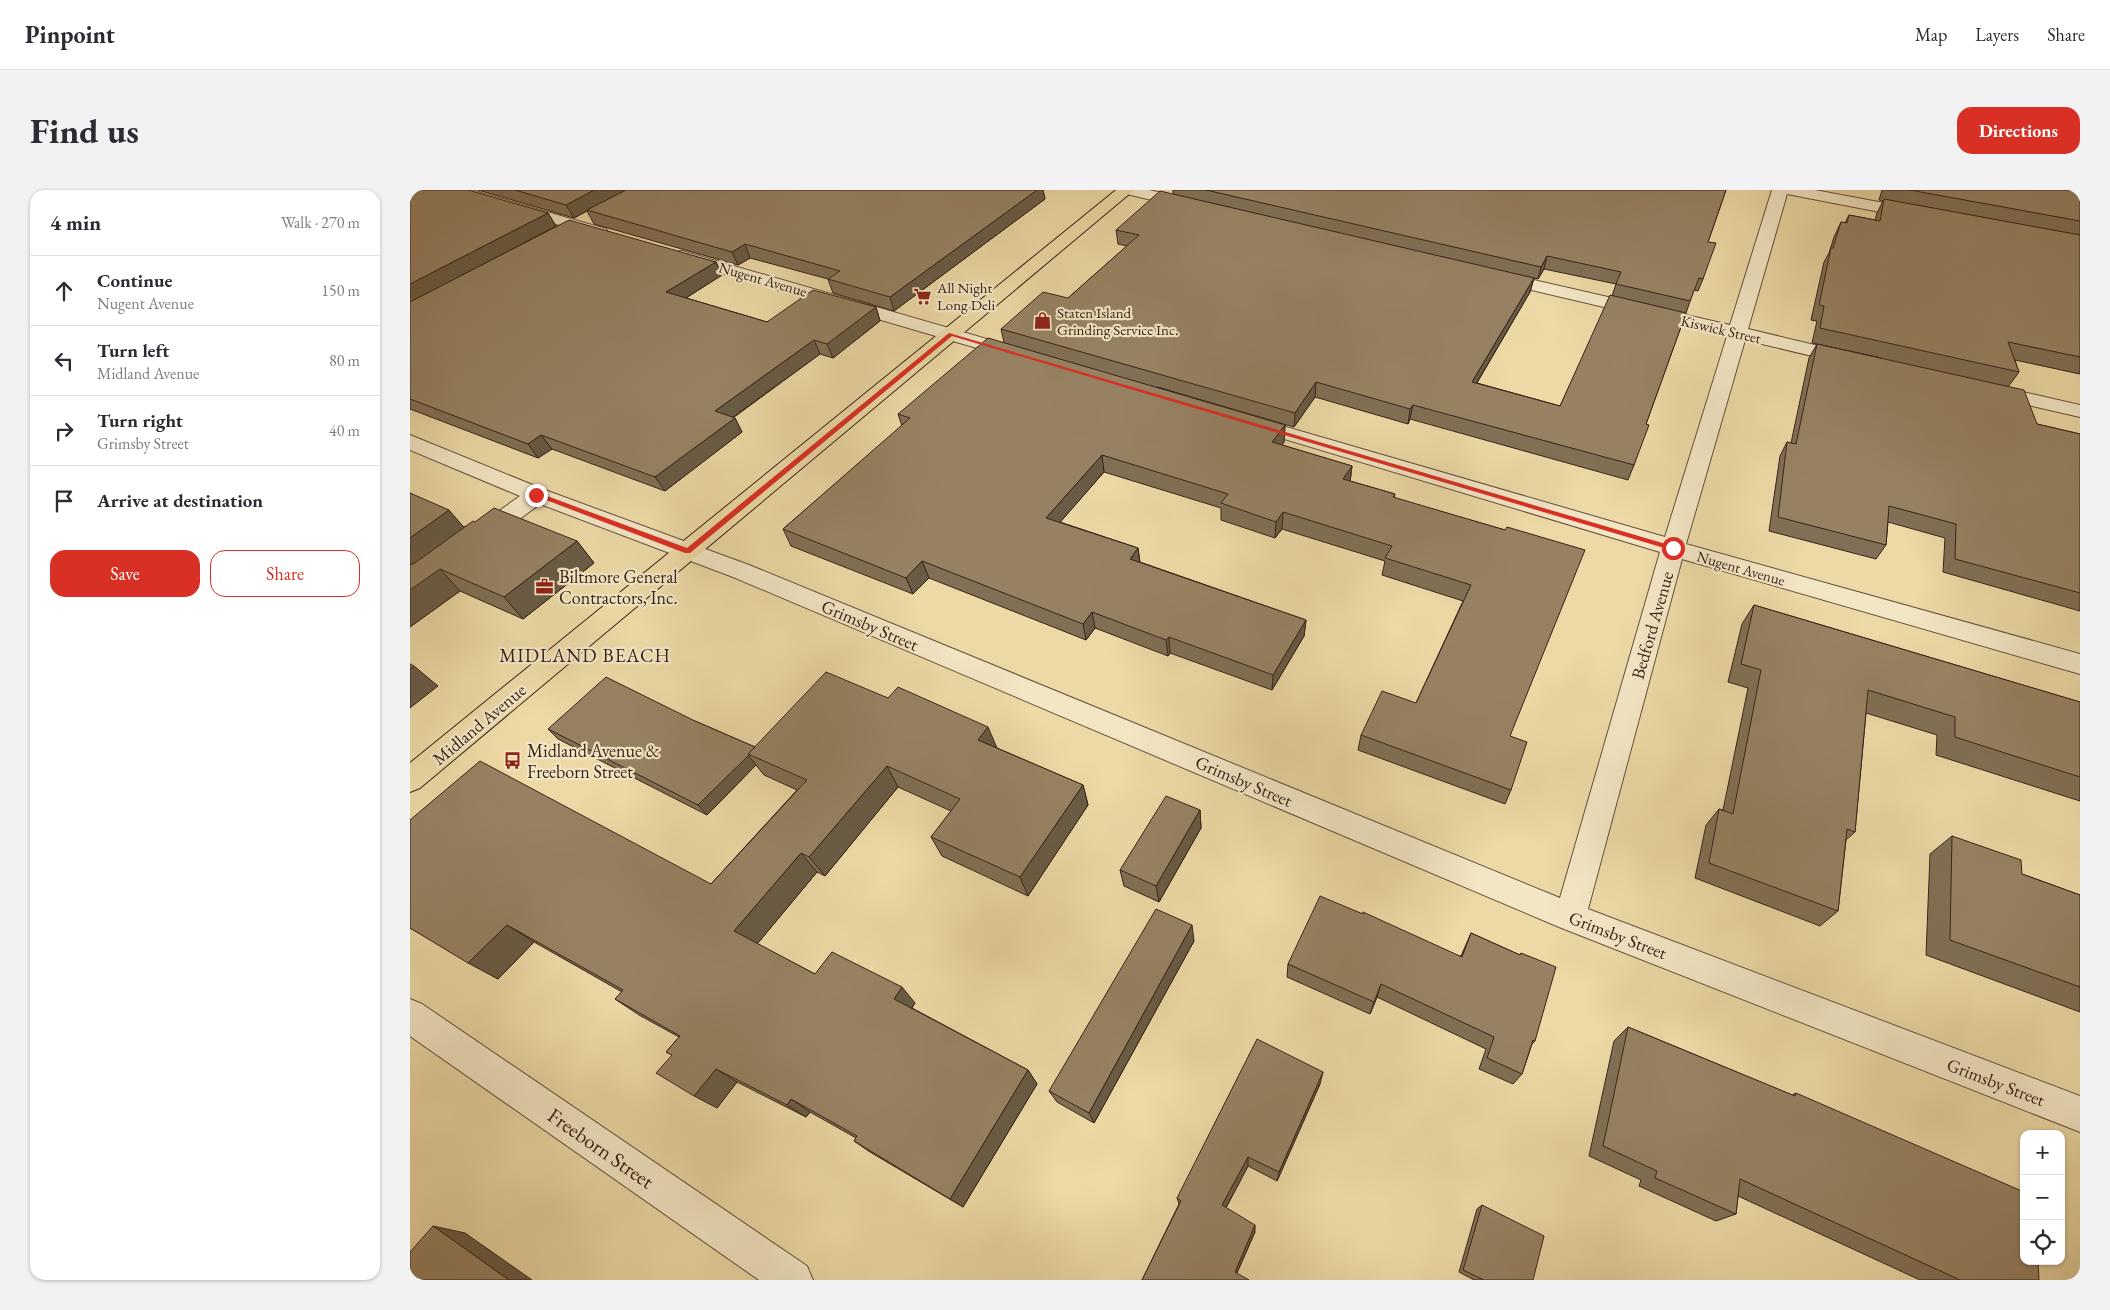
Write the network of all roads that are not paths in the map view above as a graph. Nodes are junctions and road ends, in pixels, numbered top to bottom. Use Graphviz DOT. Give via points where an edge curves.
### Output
graph roads {
  1 [pos="454,190"];
  2 [pos="1127,190"];
  3 [pos="1780,190"];
  4 [pos="1791,190"];
  5 [pos="1210,209"];
  6 [pos="1927,216"];
  7 [pos="616,236"];
  8 [pos="663,250"];
  9 [pos="1482,273"];
  10 [pos="1736,333"];
  11 [pos="951,334"];
  12 [pos="1036,359"];
  13 [pos="1866,362"];
  14 [pos="1973,387"];
  15 [pos="2080,411"];
  16 [pos="1234,418"];
  17 [pos="410,442"];
  18 [pos="536,495"];
  19 [pos="1673,548"];
  20 [pos="464,549"];
  21 [pos="688,551"];
  22 [pos="2080,664"];
  23 [pos="410,780"];
  24 [pos="1570,917"];
  25 [pos="410,1016"];
  26 [pos="2080,1114"];
  27 [pos="781,1277"];
  1 -- 7 [label="street"];
  2 -- 5 [label="street"];
  2 -- 11 [label="main road, Midland Avenue"];
  3 -- 10 [label="street, Bedford Avenue"];
  4 -- 6 [label="street"];
  8 -- 11 [label="street, Nugent Avenue"];
  9 -- 10 [label="street, Kiswick Street"];
  10 -- 13 [label="street, Kiswick Street"];
  10 -- 19 [label="street, Bedford Avenue"];
  11 -- 12 [label="street, Nugent Avenue"];
  11 -- 21 [label="main road, Midland Avenue"];
  14 -- 15 [label="street"];
  16 -- 19 [label="street, Nugent Avenue"];
  17 -- 18 [label="street, Grimsby Street"];
  18 -- 20 [label="street"];
  18 -- 21 [label="street, Grimsby Street"];
  19 -- 22 [label="street, Nugent Avenue"];
  19 -- 24 [label="street, Bedford Avenue"];
  21 -- 23 [label="main road, Midland Avenue"];
  21 -- 24 [label="street, Grimsby Street"];
  24 -- 26 [label="street, Grimsby Street"];
  25 -- 27 [label="street, Freeborn Street"];
}
